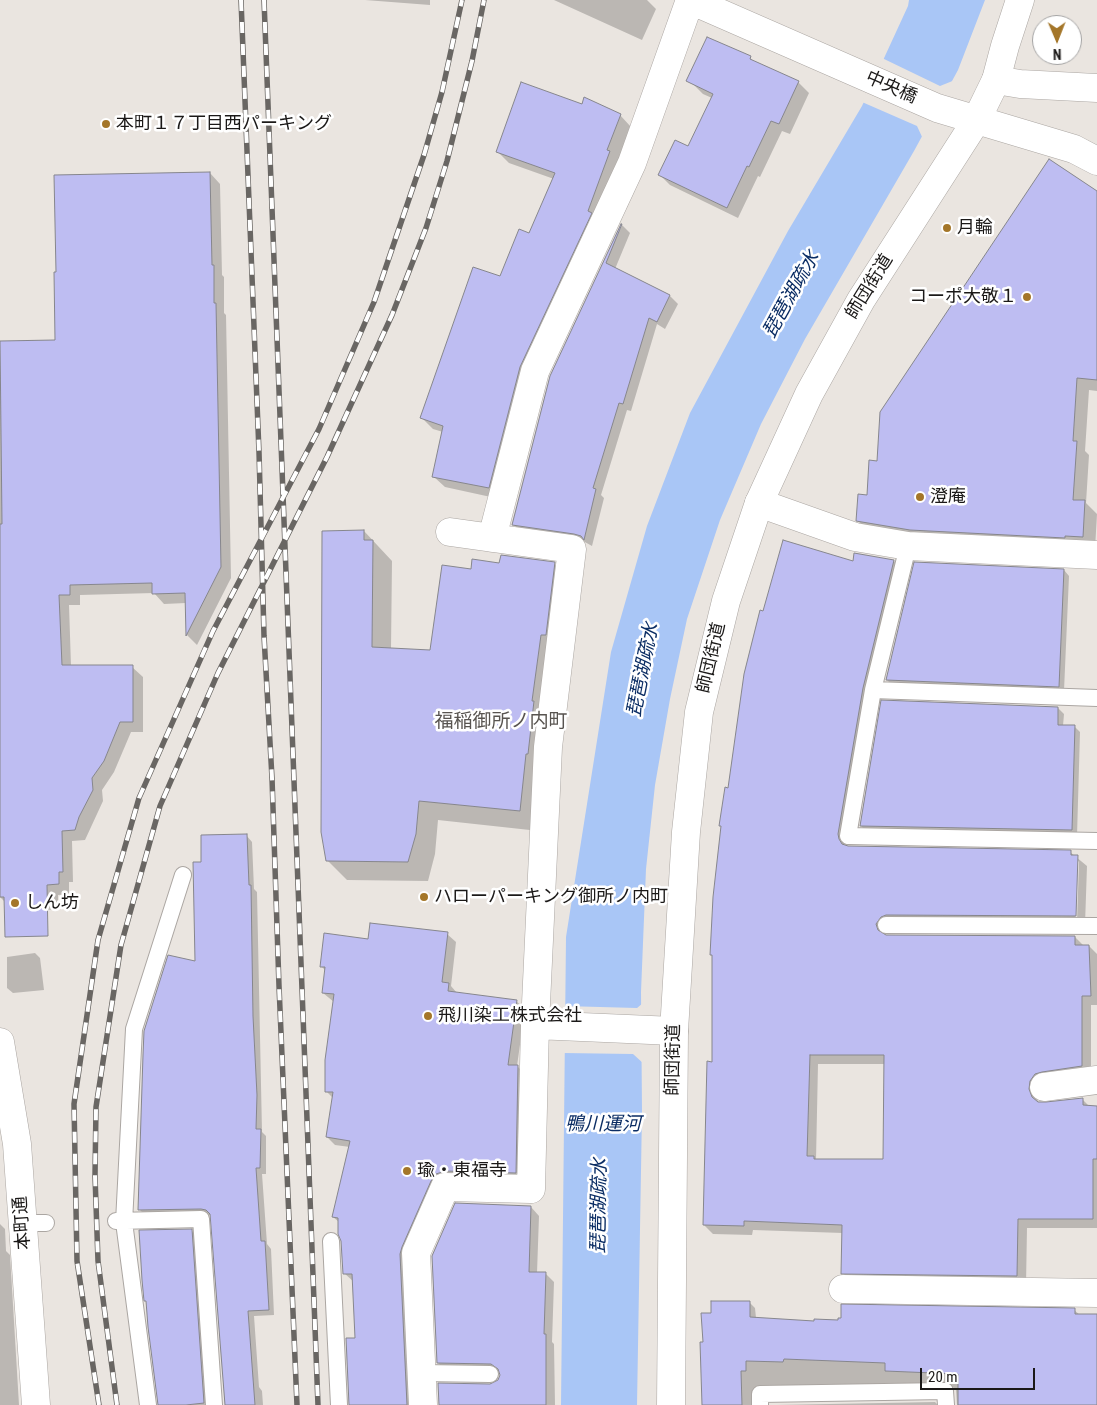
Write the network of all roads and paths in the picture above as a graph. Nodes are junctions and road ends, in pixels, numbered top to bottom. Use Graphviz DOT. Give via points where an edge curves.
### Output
graph roads {
  1 [pos="1020,0"];
  2 [pos="996,80"];
  3 [pos="1097,88"];
  4 [pos="976,121"];
  5 [pos="1097,160"];
  6 [pos="759,503"];
  7 [pos="450,532"];
  8 [pos="492,538"];
  9 [pos="908,546"];
  10 [pos="1097,555"];
  11 [pos="873,690"];
  12 [pos="1097,698"];
  13 [pos="1097,841"];
  14 [pos="183,875"];
  15 [pos="886,925"];
  16 [pos="1097,926"];
  17 [pos="542,1025"];
  18 [pos="665,1031"];
  19 [pos="0,1042"];
  20 [pos="1097,1080"];
  21 [pos="1044,1087"];
  22 [pos="120,1222"];
  23 [pos="331,1241"];
  24 [pos="843,1289"];
  25 [pos="1097,1293"];
  26 [pos="421,1374"];
  27 [pos="490,1374"];
  28 [pos="36,1405"];
  29 [pos="148,1405"];
  30 [pos="214,1405"];
  31 [pos="339,1405"];
  32 [pos="423,1405"];
  33 [pos="671,1405"];
  34 [pos="760,1405"];
  35 [pos="946,1405"];
  1 -- 2 [label="street, 師団街道"];
  2 -- 3 [label="street"];
  2 -- 4 [label="street, 師団街道"];
  4 -- 5 [label="street, 中央橋" via="1074,149"];
  4 -- 6 [label="street, 師団街道" via="861,300 809,394"];
  4 -- 8 [label="street, 中央橋" via="937,108 690,0 632,163 535,371"];
  6 -- 9 [label="street" via="855,537"];
  6 -- 18 [label="street, 師団街道" via="726,601 699,712"];
  7 -- 8 [label="street"];
  8 -- 17 [label="street" via="572,549 548,747"];
  9 -- 10 [label="street"];
  9 -- 11 [label="lane"];
  11 -- 12 [label="lane"];
  11 -- 13 [label="lane" via="848,836"];
  14 -- 22 [label="lane" via="134,1029"];
  15 -- 16 [label="lane"];
  17 -- 18 [label="street"];
  17 -- 26 [label="street" via="531,1189 445,1187 416,1253"];
  18 -- 33 [label="street, 師団街道"];
  19 -- 28 [label="street, 本町通" via="34,1223"];
  20 -- 21 [label="street"];
  22 -- 29 [label="lane"];
  22 -- 30 [label="lane" via="201,1219"];
  23 -- 31 [label="lane"];
  24 -- 25 [label="street"];
  26 -- 27 [label="lane"];
  26 -- 32 [label="street"];
  34 -- 35 [label="lane" via="760,1394 946,1391"];
}
